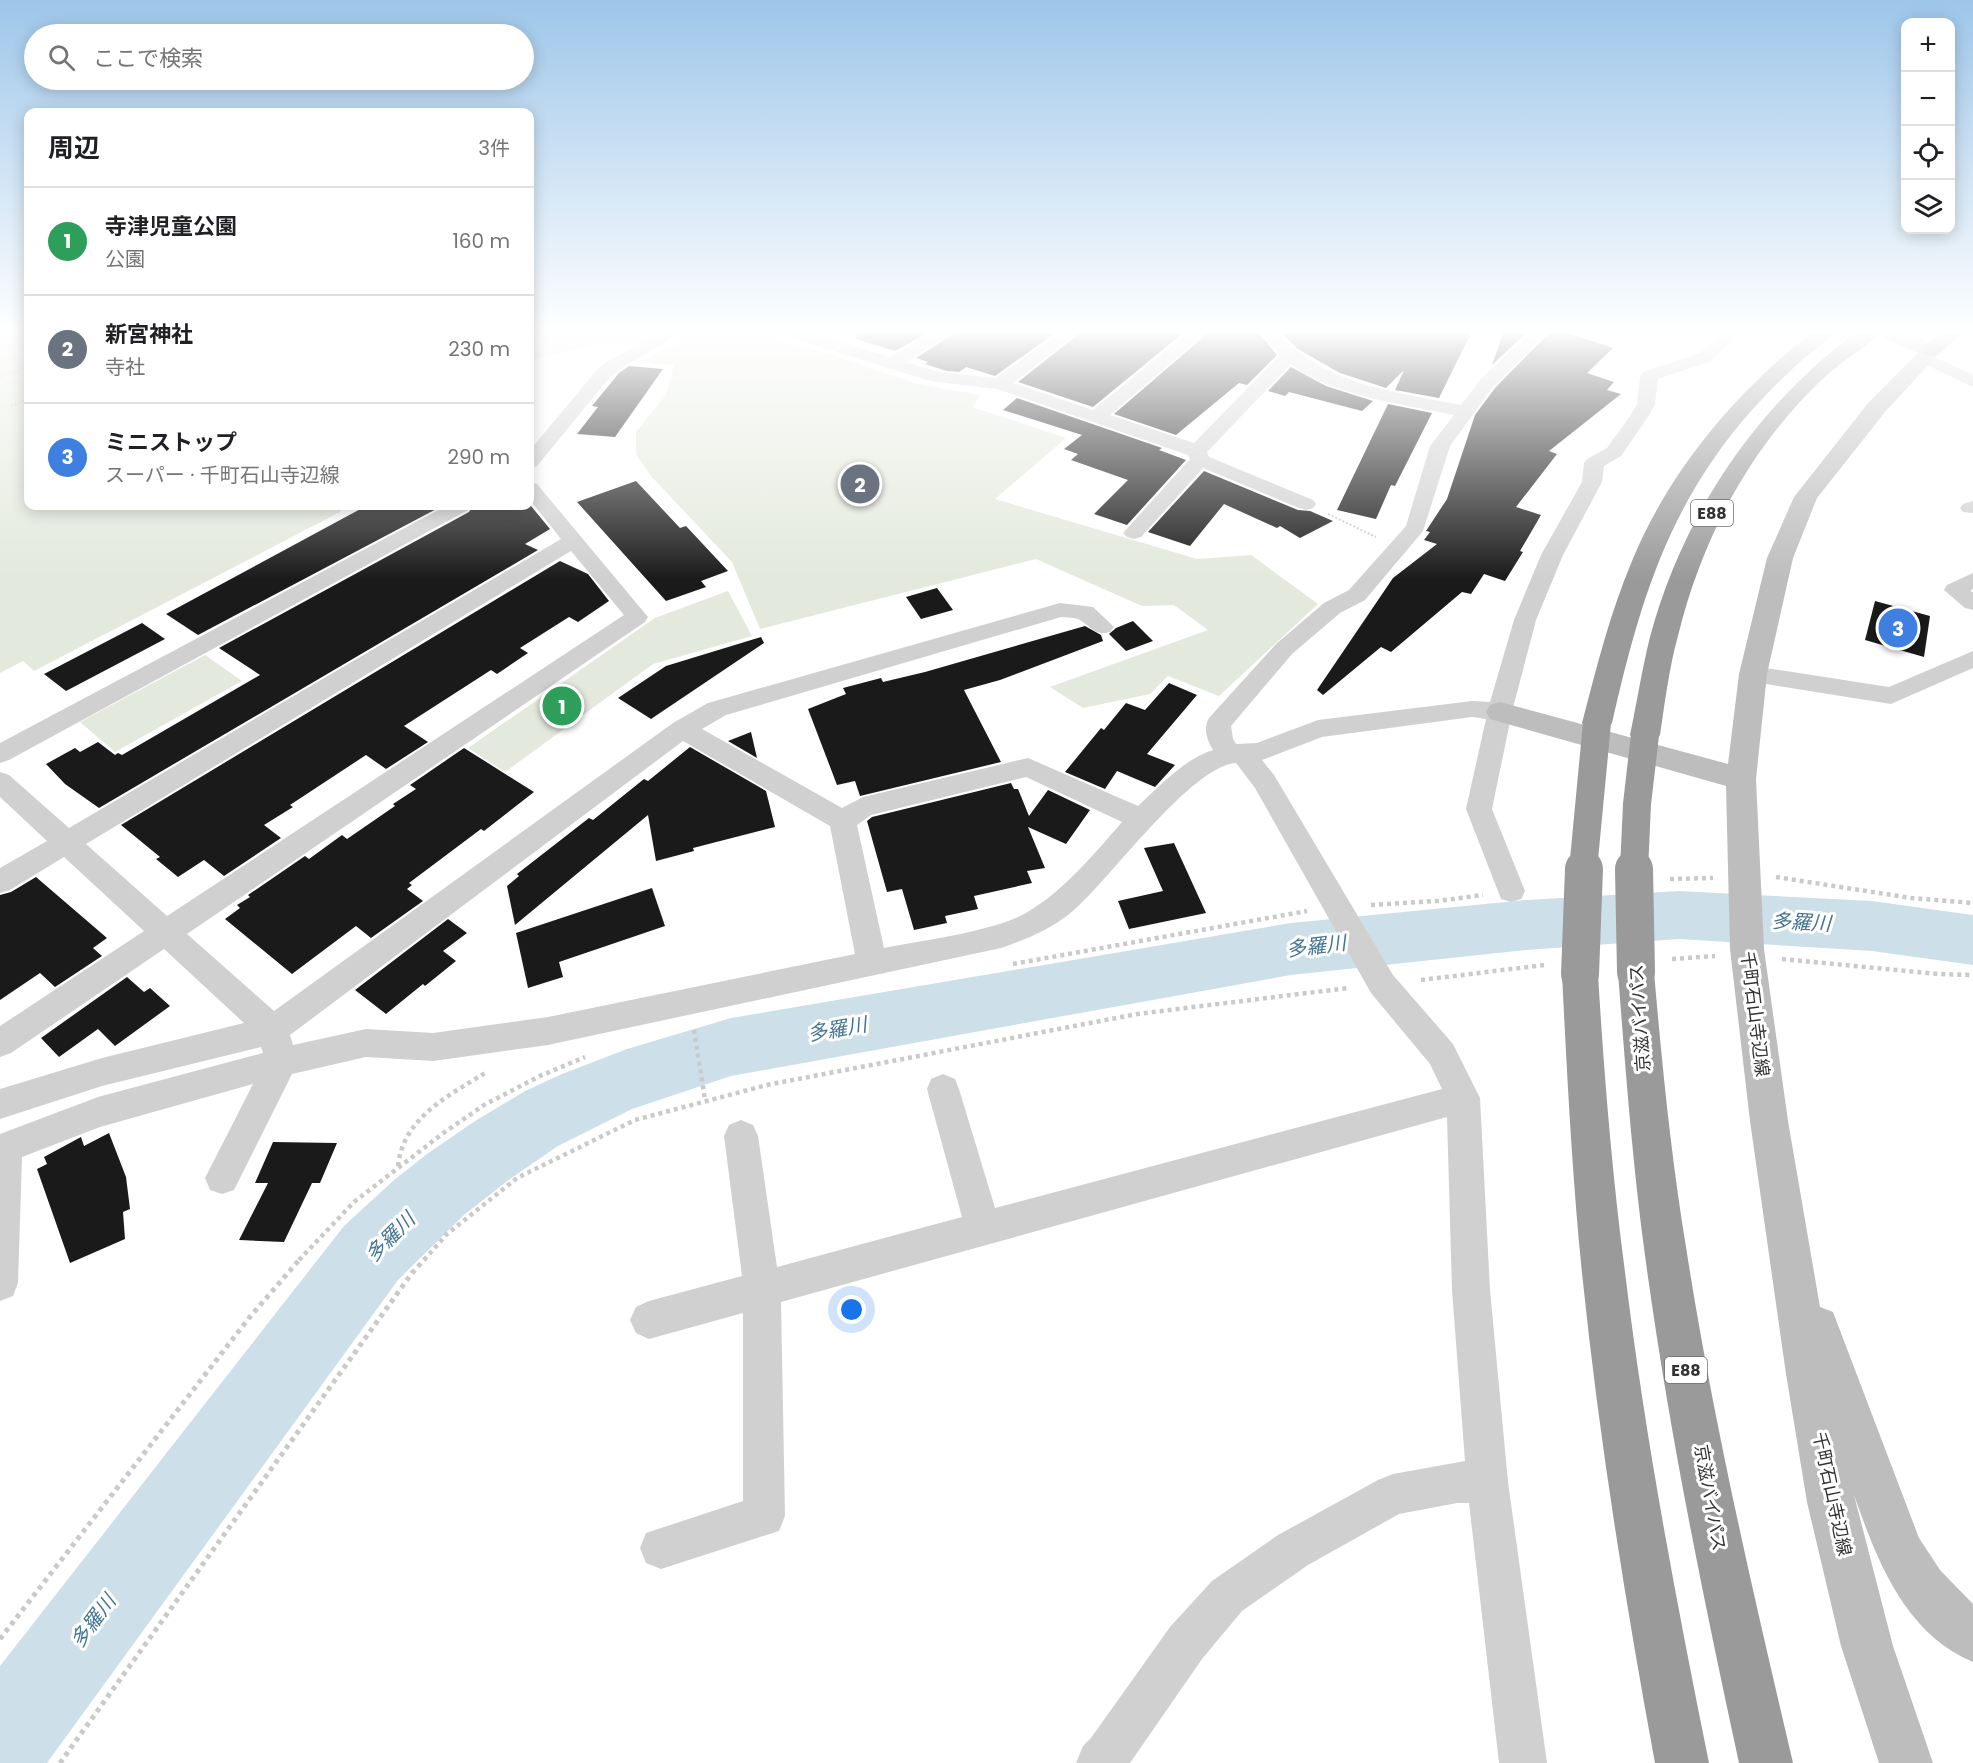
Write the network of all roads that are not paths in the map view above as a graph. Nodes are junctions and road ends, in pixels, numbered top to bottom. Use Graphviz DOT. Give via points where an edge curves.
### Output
graph roads {
  1 [pos="569,415"];
  2 [pos="1236,415"];
  3 [pos="1463,415"];
  4 [pos="1640,415"];
  5 [pos="1735,415"];
  6 [pos="1777,415"];
  7 [pos="1871,415"];
  8 [pos="1097,416"];
  9 [pos="1199,456"];
  10 [pos="534,457"];
  11 [pos="534,493"];
  12 [pos="1306,504"];
  13 [pos="454,510"];
  14 [pos="1134,533"];
  15 [pos="573,541"];
  16 [pos="1973,580"];
  17 [pos="1973,603"];
  18 [pos="1102,627"];
  19 [pos="1973,659"];
  20 [pos="1753,674"];
  21 [pos="1500,712"];
  22 [pos="682,729"];
  23 [pos="0,754"];
  24 [pos="1236,754"];
  25 [pos="1741,779"];
  26 [pos="0,782"];
  27 [pos="1141,819"];
  28 [pos="843,821"];
  29 [pos="66,843"];
  30 [pos="0,882"];
  31 [pos="1511,891"];
  32 [pos="165,933"];
  33 [pos="872,963"];
  34 [pos="273,1030"];
  35 [pos="0,1043"];
  36 [pos="281,1062"];
  37 [pos="943,1089"];
  38 [pos="1462,1098"];
  39 [pos="0,1104"];
  40 [pos="741,1136"];
  41 [pos="3,1149"];
  42 [pos="222,1178"];
  43 [pos="983,1229"];
  44 [pos="1791,1256"];
  45 [pos="0,1283"];
  46 [pos="762,1289"];
  47 [pos="649,1320"];
  48 [pos="1487,1482"];
  49 [pos="661,1548"];
  50 [pos="1973,1636"];
  51 [pos="1107,1760"];
  52 [pos="1523,1763"];
  53 [pos="1682,1763"];
  54 [pos="1766,1763"];
  55 [pos="1906,1763"];
  1 -- 10 [label="street"];
  2 -- 9 [label="street"];
  3 -- 24 [label="street" via="1440,446 1416,527 1357,595 1332,608 1284,649 1218,724 1220,740"];
  4 -- 21 [label="street" via="1614,452 1594,463 1592,482 1552,555 1525,620"];
  5 -- 53 [label="highway, E88, bridge" via="1679,493 1643,563 1615,650 1598,723 1581,869 1563,969 1584,1087 1606,1307 1650,1601"];
  6 -- 54 [label="highway, 京滋バイパス / E88, bridge" via="1745,456 1697,542 1664,636 1645,735 1634,866 1653,965 1643,1067 1671,1286 1727,1594"];
  7 -- 20 [label="main road, 千町石山寺辺線" via="1806,497 1780,558"];
  8 -- 9 [label="street"];
  9 -- 12 [label="street"];
  9 -- 14 [label="street"];
  11 -- 15 [label="street"];
  13 -- 23 [label="street"];
  15 -- 29 [label="street"];
  15 -- 32 [label="street" via="637,618"];
  16 -- 17 [label="street" via="1955,590"];
  18 -- 22 [label="street" via="1085,612 1060,610 717,709"];
  19 -- 20 [label="street" via="1891,696"];
  20 -- 25 [label="main road, 千町石山寺辺線"];
  21 -- 24 [label="street" via="1472,709 1318,729 1260,752"];
  21 -- 25 [label="main road"];
  21 -- 31 [label="street" via="1479,808"];
  22 -- 28 [label="street"];
  22 -- 34 [label="street"];
  24 -- 27 [label="street" via="1211,760 1191,773"];
  24 -- 38 [label="street" via="1265,782 1378,978 1442,1054"];
  25 -- 44 [label="main road, 千町石山寺辺線" via="1747,953"];
  26 -- 29 [label="street"];
  27 -- 28 [label="street" via="1028,767 863,807"];
  27 -- 33 [label="street" via="1086,882 1035,922 1000,936"];
  28 -- 33 [label="street"];
  29 -- 30 [label="street"];
  29 -- 32 [label="street"];
  32 -- 34 [label="street"];
  32 -- 35 [label="street"];
  33 -- 36 [label="street" via="548,1031 433,1047 366,1043"];
  34 -- 36 [label="street"];
  34 -- 39 [label="street" via="102,1072"];
  36 -- 41 [label="street" via="98,1112"];
  36 -- 42 [label="street"];
  37 -- 43 [label="street"];
  38 -- 43 [label="street"];
  38 -- 48 [label="street" via="1471,1290"];
  40 -- 46 [label="street"];
  41 -- 45 [label="street"];
  43 -- 46 [label="street"];
  44 -- 50 [label="main road" via="1902,1555 1922,1588 1948,1617"];
  44 -- 55 [label="main road, 千町石山寺辺線" via="1831,1502 1867,1646"];
  46 -- 47 [label="street"];
  46 -- 49 [label="street" via="764,1516"];
  48 -- 51 [label="street" via="1457,1482 1392,1495 1293,1550 1227,1596 1186,1642"];
  48 -- 52 [label="street"];
}
